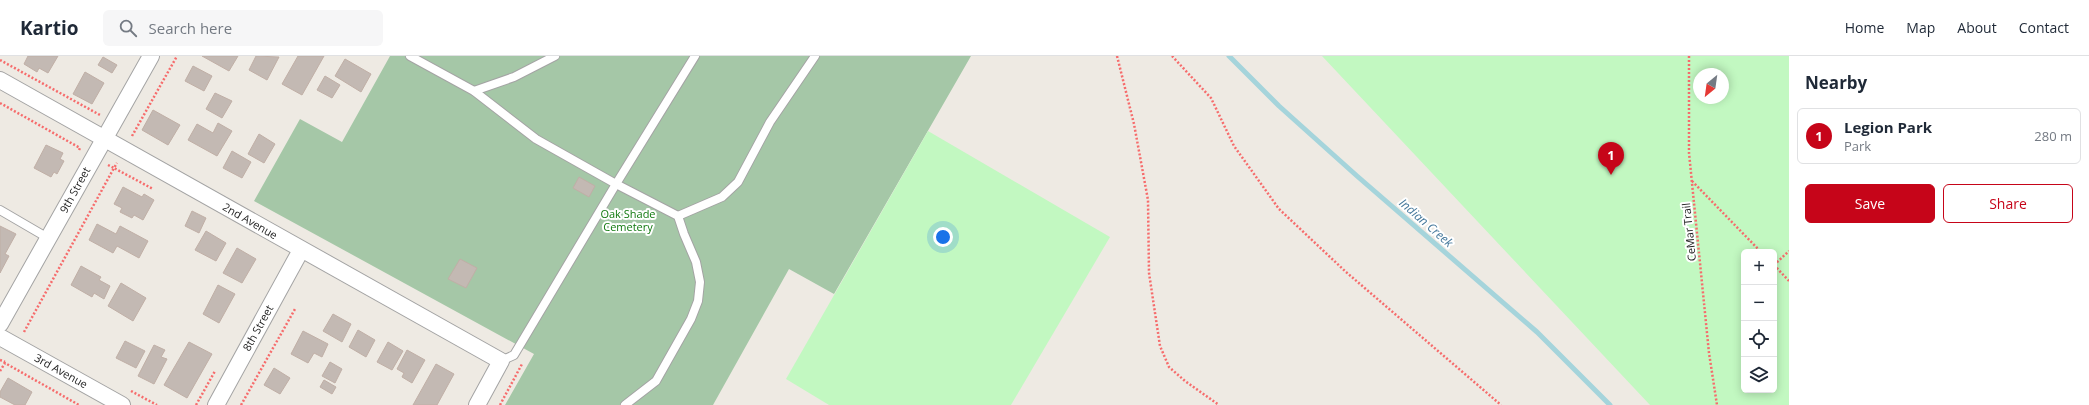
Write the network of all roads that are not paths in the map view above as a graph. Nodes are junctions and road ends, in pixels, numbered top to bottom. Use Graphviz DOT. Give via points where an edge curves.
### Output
graph roads {
  1 [pos="151,56"];
  2 [pos="410,56"];
  3 [pos="556,56"];
  4 [pos="695,56"];
  5 [pos="815,56"];
  6 [pos="0,80"];
  7 [pos="474,91"];
  8 [pos="103,138"];
  9 [pos="616,184"];
  10 [pos="0,210"];
  11 [pos="678,216"];
  12 [pos="48,238"];
  13 [pos="301,250"];
  14 [pos="0,324"];
  15 [pos="0,337"];
  16 [pos="501,361"];
  17 [pos="122,405"];
  18 [pos="216,405"];
  19 [pos="477,405"];
  20 [pos="625,405"];
  1 -- 8 [label="street, 9th Street"];
  2 -- 7 [label="lane"];
  3 -- 7 [label="lane" via="514,77"];
  4 -- 9 [label="lane"];
  5 -- 11 [label="lane" via="770,122 738,182 722,197"];
  6 -- 8 [label="street, 2nd Avenue"];
  7 -- 9 [label="lane" via="536,139"];
  8 -- 12 [label="street, 9th Street"];
  8 -- 13 [label="street, 2nd Avenue"];
  9 -- 11 [label="lane"];
  9 -- 16 [label="lane" via="514,355"];
  10 -- 12 [label="lane"];
  11 -- 20 [label="lane" via="696,262 700,282 698,301 691,319 656,381"];
  12 -- 14 [label="street, 9th Street"];
  13 -- 16 [label="street, 2nd Avenue"];
  13 -- 18 [label="street, 8th Street"];
  15 -- 17 [label="street, 3rd Avenue"];
  16 -- 19 [label="street"];
}
